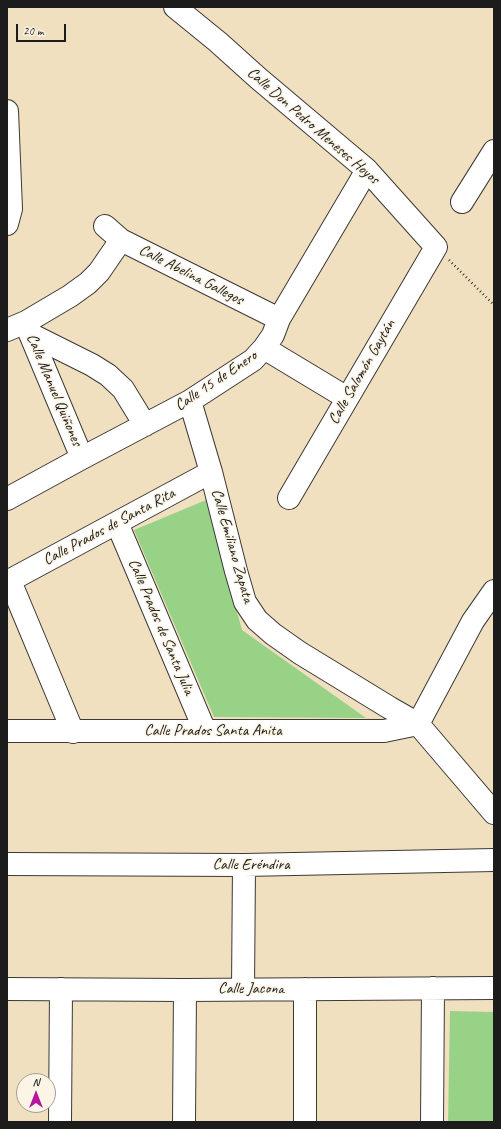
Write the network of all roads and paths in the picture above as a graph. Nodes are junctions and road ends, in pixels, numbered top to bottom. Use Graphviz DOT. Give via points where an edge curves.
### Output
graph roads {
  1 [pos="175,7"];
  2 [pos="7,111"];
  3 [pos="494,151"];
  4 [pos="367,170"];
  5 [pos="462,202"];
  6 [pos="7,224"];
  7 [pos="436,247"];
  8 [pos="494,305"];
  9 [pos="279,319"];
  10 [pos="21,328"];
  11 [pos="264,348"];
  12 [pos="347,398"];
  13 [pos="190,401"];
  14 [pos="145,425"];
  15 [pos="82,458"];
  16 [pos="211,472"];
  17 [pos="289,498"];
  18 [pos="7,499"];
  19 [pos="117,523"];
  20 [pos="8,582"];
  21 [pos="494,591"];
  22 [pos="418,724"];
  23 [pos="7,731"];
  24 [pos="205,731"];
  25 [pos="73,732"];
  26 [pos="494,813"];
  27 [pos="494,860"];
  28 [pos="7,864"];
  29 [pos="244,866"];
  30 [pos="433,988"];
  31 [pos="494,988"];
  32 [pos="7,989"];
  33 [pos="61,989"];
  34 [pos="243,989"];
  35 [pos="305,989"];
  36 [pos="185,990"];
  37 [pos="60,1122"];
  38 [pos="184,1122"];
  39 [pos="305,1122"];
  40 [pos="432,1122"];
  1 -- 4 [label="street, Calle Don Pedro Meneses Hoyos"];
  2 -- 6 [label="street" via="11,209"];
  3 -- 5 [label="street"];
  4 -- 7 [label="street, Calle Don Pedro Meneses Hoyos"];
  4 -- 9 [label="street, Calle 15 de Enero"];
  7 -- 8 [label="path"];
  7 -- 12 [label="street, Calle Salomón Gaytán"];
  9 -- 10 [label="street, Calle Abelina Gallegos" via="113,233 99,272 70,296"];
  9 -- 11 [label="street, Calle 15 de Enero" via="273,335"];
  10 -- 14 [label="street" via="108,375 123,389"];
  10 -- 15 [label="street, Calle Manuel Quiñones"];
  11 -- 12 [label="street"];
  11 -- 13 [label="street, Calle 15 de Enero" via="253,360"];
  12 -- 17 [label="street, Calle Salomón Gaytán"];
  13 -- 14 [label="street, Calle 15 de Enero"];
  13 -- 16 [label="street, Calle Emiliano Zapata"];
  14 -- 15 [label="street, Calle 15 de Enero"];
  15 -- 18 [label="street, Calle 15 de Enero"];
  16 -- 19 [label="street, Calle Prados de Santa Rita"];
  16 -- 22 [label="street, Calle Emiliano Zapata" via="245,602 257,620 300,653"];
  19 -- 20 [label="street, Calle Prados de Santa Rita"];
  19 -- 24 [label="street, Calle Prados de Santa Julia"];
  20 -- 25 [label="street"];
  21 -- 22 [label="street" via="474,621"];
  22 -- 24 [label="street, Calle Prados Santa Anita" via="384,731"];
  22 -- 26 [label="street, Calle Emiliano Zapata"];
  23 -- 25 [label="street, Calle Prados Santa Anita"];
  24 -- 25 [label="street, Calle Prados Santa Anita"];
  27 -- 29 [label="street, Calle Eréndira"];
  28 -- 29 [label="street, Calle Eréndira"];
  29 -- 34 [label="street"];
  30 -- 31 [label="street, Calle Jacona"];
  30 -- 35 [label="street, Calle Jacona"];
  30 -- 40 [label="street"];
  32 -- 33 [label="street, Calle Jacona"];
  33 -- 36 [label="street, Calle Jacona"];
  33 -- 37 [label="street"];
  34 -- 35 [label="street, Calle Jacona"];
  34 -- 36 [label="street, Calle Jacona"];
  35 -- 39 [label="street"];
  36 -- 38 [label="street"];
}
